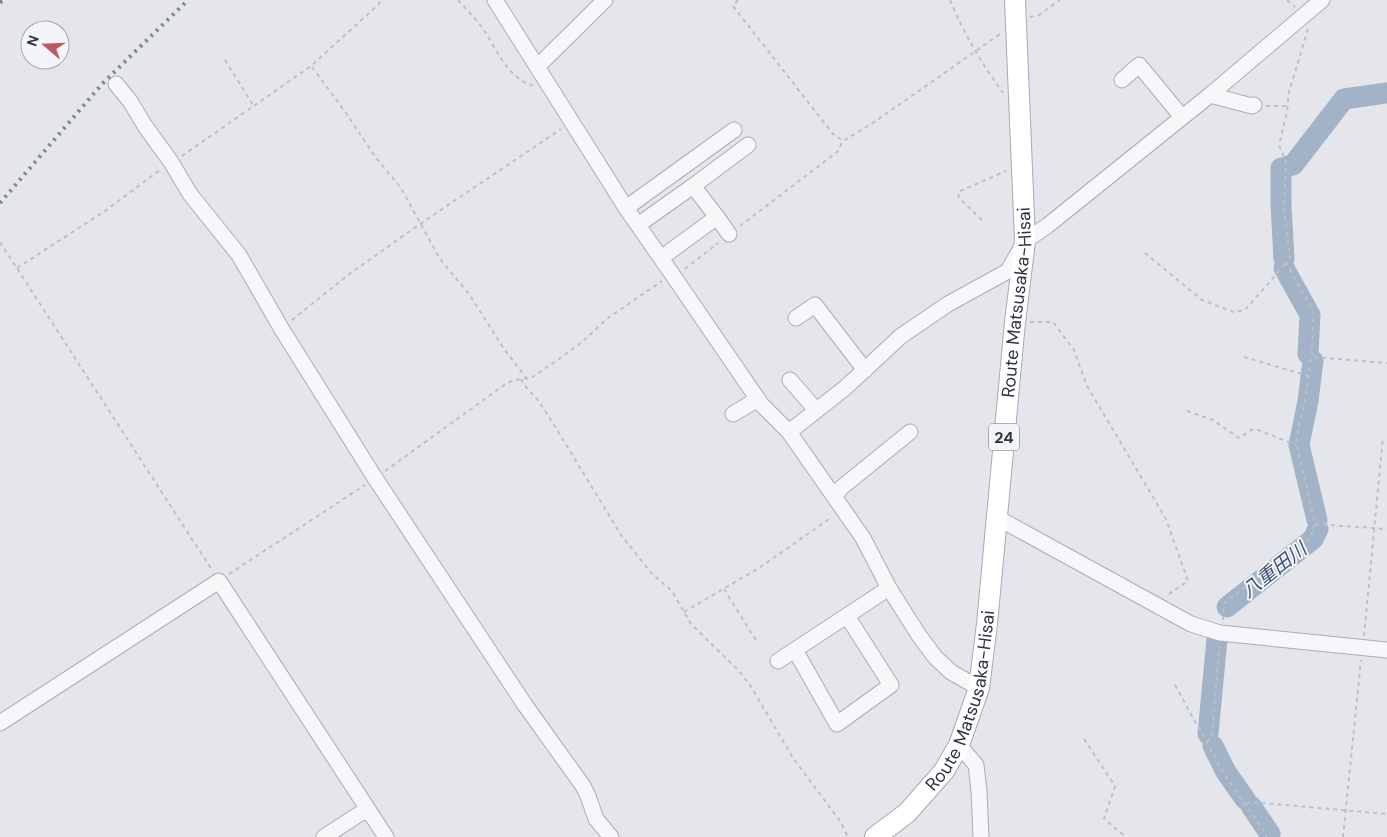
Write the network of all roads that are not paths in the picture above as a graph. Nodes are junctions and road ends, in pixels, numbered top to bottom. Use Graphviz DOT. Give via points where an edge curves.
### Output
graph roads {
  1 [pos="495,0"];
  2 [pos="605,0"];
  3 [pos="1015,0"];
  4 [pos="1319,3"];
  5 [pos="537,67"];
  6 [pos="1122,80"];
  7 [pos="116,84"];
  8 [pos="1210,95"];
  9 [pos="1254,105"];
  10 [pos="1182,117"];
  11 [pos="734,130"];
  12 [pos="748,145"];
  13 [pos="693,186"];
  14 [pos="626,208"];
  15 [pos="717,217"];
  16 [pos="638,225"];
  17 [pos="730,234"];
  18 [pos="1025,241"];
  19 [pos="662,258"];
  20 [pos="796,318"];
  21 [pos="864,370"];
  22 [pos="790,380"];
  23 [pos="758,399"];
  24 [pos="816,410"];
  25 [pos="733,414"];
  26 [pos="789,432"];
  27 [pos="910,432"];
  28 [pos="839,503"];
  29 [pos="996,517"];
  30 [pos="889,588"];
  31 [pos="846,616"];
  32 [pos="795,650"];
  33 [pos="1387,650"];
  34 [pos="778,661"];
  35 [pos="979,688"];
  36 [pos="0,723"];
  37 [pos="959,745"];
  38 [pos="368,809"];
  39 [pos="324,837"];
  40 [pos="386,837"];
  41 [pos="612,837"];
  42 [pos="876,837"];
  43 [pos="981,837"];
  1 -- 5 [label="street"];
  2 -- 5 [label="street"];
  3 -- 18 [label="main road, Route Matsusaka-Hisai / 24"];
  4 -- 8 [label="street"];
  5 -- 14 [label="street"];
  6 -- 10 [label="street" via="1139,65"];
  7 -- 41 [label="street" via="190,194 239,255 375,478 582,786 596,819"];
  8 -- 9 [label="street"];
  8 -- 10 [label="street"];
  10 -- 18 [label="street"];
  11 -- 14 [label="street"];
  12 -- 13 [label="street"];
  13 -- 15 [label="street"];
  13 -- 16 [label="street"];
  14 -- 16 [label="street"];
  15 -- 17 [label="street"];
  15 -- 19 [label="street"];
  16 -- 19 [label="street"];
  18 -- 21 [label="street" via="1008,271 948,304 901,336"];
  18 -- 29 [label="main road, Route Matsusaka-Hisai / 24"];
  19 -- 23 [label="street"];
  20 -- 21 [label="street" via="815,305"];
  21 -- 24 [label="street"];
  22 -- 24 [label="street"];
  23 -- 25 [label="street"];
  23 -- 26 [label="street"];
  24 -- 26 [label="street"];
  26 -- 28 [label="street"];
  27 -- 28 [label="street" via="841,488"];
  28 -- 30 [label="street" via="863,538"];
  29 -- 33 [label="street" via="1191,624 1220,633"];
  29 -- 35 [label="main road, Route Matsusaka-Hisai / 24"];
  30 -- 31 [label="street"];
  30 -- 35 [label="street" via="935,657"];
  31 -- 32 [label="street"];
  31 -- 32 [label="street" via="891,685 837,724"];
  32 -- 34 [label="street"];
  35 -- 37 [label="main road, Route Matsusaka-Hisai / 24"];
  36 -- 38 [label="street" via="219,581"];
  37 -- 42 [label="main road, Route Matsusaka-Hisai / 24" via="944,771 907,813"];
  37 -- 43 [label="street" via="976,765"];
  38 -- 39 [label="street"];
  38 -- 40 [label="street"];
}
